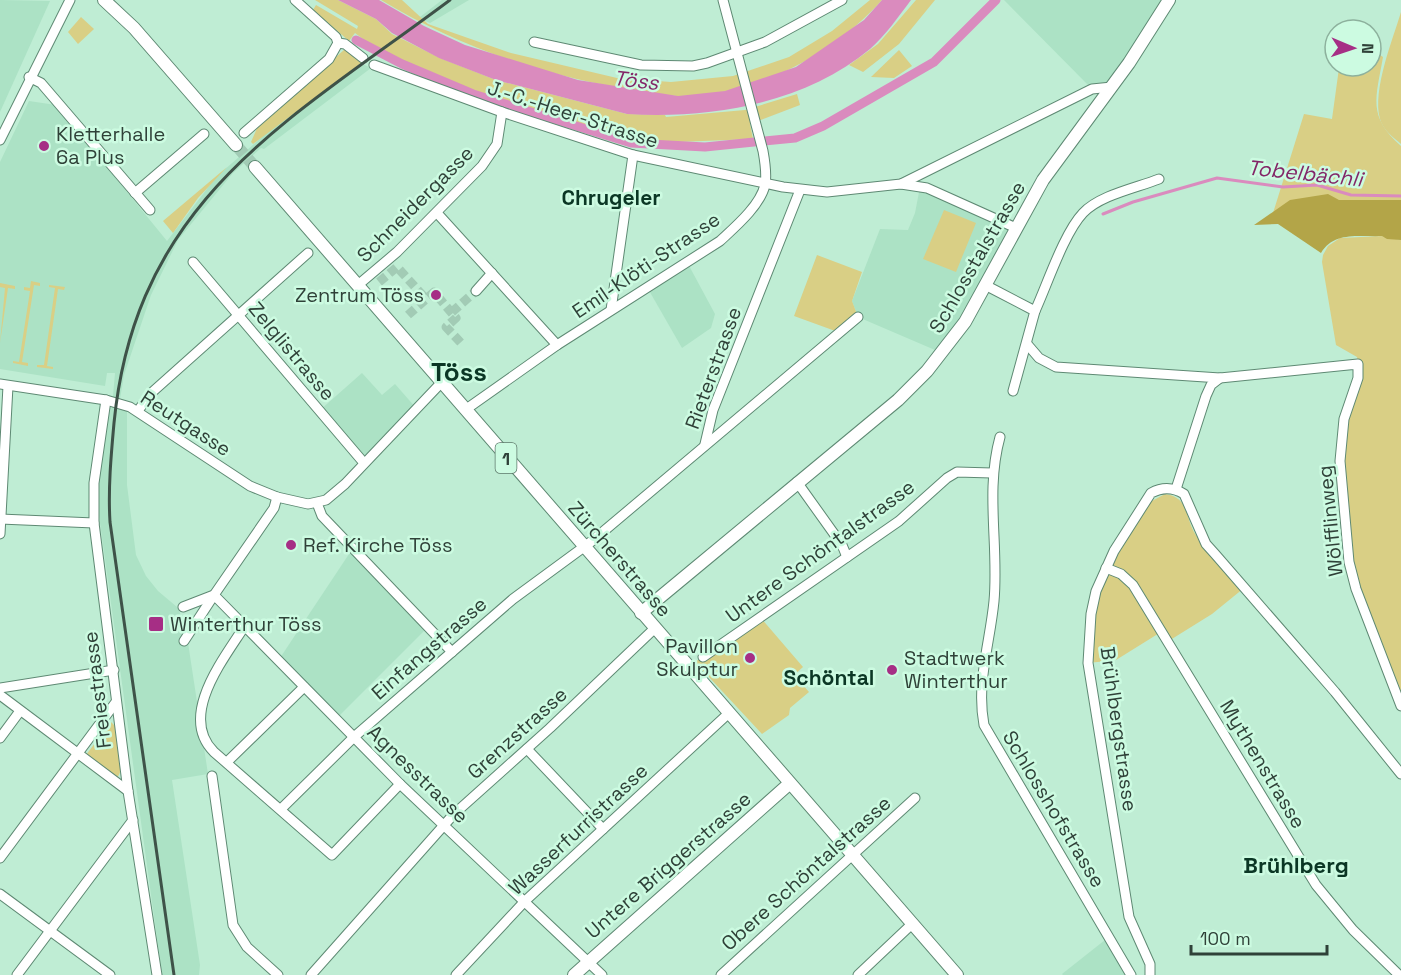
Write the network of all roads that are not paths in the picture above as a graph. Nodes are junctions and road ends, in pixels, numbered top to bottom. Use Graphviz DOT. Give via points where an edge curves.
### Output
graph roads {
  1 [pos="70,0"];
  2 [pos="104,0"];
  3 [pos="723,0"];
  4 [pos="842,0"];
  5 [pos="1169,0"];
  6 [pos="299,1"];
  7 [pos="534,42"];
  8 [pos="338,43"];
  9 [pos="736,50"];
  10 [pos="363,58"];
  11 [pos="374,65"];
  12 [pos="29,78"];
  13 [pos="1112,87"];
  14 [pos="502,112"];
  15 [pos="244,133"];
  16 [pos="204,134"];
  17 [pos="0,140"];
  18 [pos="236,145"];
  19 [pos="633,155"];
  20 [pos="255,167"];
  21 [pos="1160,179"];
  22 [pos="765,183"];
  23 [pos="901,184"];
  24 [pos="800,190"];
  25 [pos="135,193"];
  26 [pos="150,210"];
  27 [pos="437,213"];
  28 [pos="1016,228"];
  29 [pos="309,253"];
  30 [pos="193,262"];
  31 [pos="492,273"];
  32 [pos="362,281"];
  33 [pos="987,286"];
  34 [pos="476,291"];
  35 [pos="611,310"];
  36 [pos="1035,310"];
  37 [pos="238,315"];
  38 [pos="858,317"];
  39 [pos="1027,344"];
  40 [pos="557,345"];
  41 [pos="1220,378"];
  42 [pos="441,383"];
  43 [pos="4,385"];
  44 [pos="1013,391"];
  45 [pos="106,400"];
  46 [pos="465,410"];
  47 [pos="138,411"];
  48 [pos="1000,437"];
  49 [pos="705,444"];
  50 [pos="364,463"];
  51 [pos="992,473"];
  52 [pos="797,482"];
  53 [pos="1176,489"];
  54 [pos="277,497"];
  55 [pos="317,503"];
  56 [pos="1,519"];
  57 [pos="94,523"];
  58 [pos="0,534"];
  59 [pos="584,548"];
  60 [pos="847,557"];
  61 [pos="1106,567"];
  62 [pos="214,595"];
  63 [pos="183,607"];
  64 [pos="641,613"];
  65 [pos="244,627"];
  66 [pos="654,629"];
  67 [pos="184,641"];
  68 [pos="452,652"];
  69 [pos="703,657"];
  70 [pos="114,670"];
  71 [pos="304,687"];
  72 [pos="0,688"];
  73 [pos="0,695"];
  74 [pos="117,702"];
  75 [pos="1401,705"];
  76 [pos="20,711"];
  77 [pos="729,713"];
  78 [pos="354,737"];
  79 [pos="0,738"];
  80 [pos="527,749"];
  81 [pos="77,755"];
  82 [pos="227,762"];
  83 [pos="1401,774"];
  84 [pos="212,776"];
  85 [pos="400,784"];
  86 [pos="789,784"];
  87 [pos="128,791"];
  88 [pos="915,798"];
  89 [pos="281,809"];
  90 [pos="133,820"];
  91 [pos="444,824"];
  92 [pos="603,829"];
  93 [pos="851,855"];
  94 [pos="0,858"];
  95 [pos="0,894"];
  96 [pos="525,901"];
  97 [pos="912,924"];
  98 [pos="49,932"];
  99 [pos="588,962"];
  100 [pos="17,975"];
  101 [pos="110,975"];
  102 [pos="157,975"];
  103 [pos="278,975"];
  104 [pos="311,975"];
  105 [pos="456,975"];
  106 [pos="574,975"];
  107 [pos="602,975"];
  108 [pos="721,975"];
  109 [pos="858,975"];
  110 [pos="957,975"];
  111 [pos="1131,975"];
  112 [pos="1150,975"];
  113 [pos="1399,975"];
  1 -- 12 [label="street"];
  2 -- 18 [label="main road" via="134,28"];
  3 -- 9 [label="street"];
  4 -- 9 [label="street" via="765,42"];
  5 -- 13 [label="main road, Schlosstalstrasse"];
  6 -- 8 [label="street"];
  7 -- 9 [label="street" via="641,65 681,67 707,63"];
  8 -- 10 [label="street"];
  8 -- 15 [label="street" via="329,58"];
  9 -- 22 [label="street" via="764,151"];
  11 -- 14 [label="street, J.-C.-Heer-Strasse"];
  12 -- 17 [label="street"];
  12 -- 25 [label="street" via="41,83"];
  13 -- 23 [label="street" via="1092,88"];
  13 -- 28 [label="main road, Schlosstalstrasse" via="1064,150"];
  14 -- 19 [label="street, J.-C.-Heer-Strasse"];
  14 -- 27 [label="street, Schneidergasse" via="497,144 482,166"];
  16 -- 25 [label="street"];
  19 -- 22 [label="street, J.-C.-Heer-Strasse"];
  19 -- 35 [label="street"];
  20 -- 32 [label="main road, Zürcherstrasse / 1"];
  21 -- 36 [label="street" via="1096,203 1083,213"];
  22 -- 24 [label="street"];
  22 -- 35 [label="street, Emil-Klöti-Strasse" via="737,226 720,241"];
  23 -- 24 [label="street" via="827,192"];
  23 -- 28 [label="street" via="927,188"];
  24 -- 49 [label="street, Rieterstrasse" via="713,410"];
  25 -- 26 [label="street"];
  27 -- 31 [label="street"];
  27 -- 32 [label="street, Schneidergasse"];
  28 -- 33 [label="main road, Schlosstalstrasse"];
  29 -- 37 [label="street"];
  30 -- 37 [label="street, Zelglistrasse"];
  31 -- 34 [label="street"];
  31 -- 40 [label="street"];
  32 -- 42 [label="main road, Zürcherstrasse / 1"];
  33 -- 36 [label="street"];
  33 -- 52 [label="main road, Schlosstalstrasse" via="927,371 898,400"];
  35 -- 40 [label="street, Emil-Klöti-Strasse"];
  36 -- 39 [label="street"];
  37 -- 47 [label="street" via="149,395"];
  37 -- 50 [label="street, Zelglistrasse"];
  38 -- 49 [label="street"];
  39 -- 41 [label="street" via="1039,358 1056,367"];
  39 -- 44 [label="street"];
  40 -- 46 [label="street, Emil-Klöti-Strasse"];
  41 -- 53 [label="street" via="1206,396"];
  41 -- 75 [label="street, Wölfflinweg" via="1358,364 1358,378 1344,419 1340,461 1349,562"];
  42 -- 46 [label="main road, Zürcherstrasse / 1"];
  42 -- 50 [label="street"];
  43 -- 45 [label="street, Reutgasse"];
  43 -- 56 [label="street"];
  45 -- 47 [label="street, Reutgasse"];
  45 -- 57 [label="street, Freiestrasse" via="94,483"];
  46 -- 59 [label="main road, Zürcherstrasse / 1"];
  47 -- 54 [label="street, Reutgasse" via="250,486"];
  48 -- 51 [label="street, Schlosshofstrasse"];
  49 -- 59 [label="street, Rieterstrasse"];
  50 -- 55 [label="street" via="336,493"];
  51 -- 60 [label="street, Untere Schöntalstrasse" via="957,471 898,521"];
  51 -- 111 [label="street, Schlosshofstrasse" via="994,600 981,692 984,725"];
  52 -- 60 [label="street"];
  52 -- 64 [label="main road, Schlosstalstrasse"];
  53 -- 61 [label="street, Brühlbergstrasse" via="1151,493"];
  53 -- 83 [label="street" via="1189,503 1196,524 1215,555"];
  54 -- 55 [label="street, Reutgasse"];
  54 -- 62 [label="street" via="274,508"];
  55 -- 68 [label="street" via="322,516"];
  56 -- 57 [label="street"];
  56 -- 58 [label="street"];
  57 -- 70 [label="street, Freiestrasse"];
  59 -- 64 [label="main road, Zürcherstrasse / 1"];
  59 -- 68 [label="street, Einfangstrasse" via="513,599"];
  60 -- 69 [label="street, Untere Schöntalstrasse"];
  61 -- 112 [label="street, Brühlbergstrasse" via="1091,614 1088,663 1129,917 1150,964"];
  61 -- 113 [label="street, Mythenstrasse" via="1128,578 1133,585 1316,885 1353,930"];
  62 -- 63 [label="street"];
  62 -- 65 [label="street, Agnesstrasse"];
  62 -- 67 [label="street"];
  64 -- 66 [label="main road, Zürcherstrasse / 1"];
  65 -- 71 [label="street, Agnesstrasse"];
  65 -- 82 [label="street" via="201,705 206,741"];
  66 -- 77 [label="main road, Zürcherstrasse / 1"];
  66 -- 80 [label="street, Grenzstrasse"];
  68 -- 78 [label="street, Einfangstrasse"];
  70 -- 72 [label="street"];
  70 -- 74 [label="street, Freiestrasse"];
  71 -- 78 [label="street, Agnesstrasse"];
  71 -- 82 [label="street"];
  73 -- 76 [label="street"];
  74 -- 81 [label="street"];
  74 -- 87 [label="street, Freiestrasse"];
  76 -- 79 [label="street"];
  76 -- 81 [label="street"];
  77 -- 86 [label="main road, Zürcherstrasse / 1"];
  77 -- 92 [label="street, Wasserfurristrasse"];
  78 -- 85 [label="street, Agnesstrasse"];
  78 -- 89 [label="street, Einfangstrasse"];
  80 -- 91 [label="street, Grenzstrasse"];
  80 -- 92 [label="street"];
  81 -- 87 [label="street"];
  81 -- 94 [label="street"];
  82 -- 89 [label="street"];
  84 -- 103 [label="street" via="233,925 247,946"];
  85 -- 89 [label="street" via="332,855"];
  85 -- 91 [label="street, Agnesstrasse"];
  86 -- 93 [label="main road, Zürcherstrasse / 1"];
  86 -- 99 [label="main road, Untere Briggerstrasse"];
  87 -- 90 [label="street, Freiestrasse"];
  88 -- 93 [label="street, Obere Schöntalstrasse"];
  90 -- 98 [label="street"];
  90 -- 102 [label="street, Freiestrasse"];
  91 -- 96 [label="street, Agnesstrasse"];
  91 -- 104 [label="street, Grenzstrasse"];
  92 -- 96 [label="street, Wasserfurristrasse"];
  93 -- 97 [label="main road, Zürcherstrasse / 1"];
  93 -- 108 [label="street, Obere Schöntalstrasse"];
  95 -- 98 [label="street"];
  96 -- 99 [label="street, Agnesstrasse"];
  96 -- 105 [label="street, Wasserfurristrasse"];
  97 -- 109 [label="street"];
  97 -- 110 [label="main road, Zürcherstrasse / 1"];
  98 -- 100 [label="street"];
  98 -- 101 [label="street"];
  99 -- 106 [label="main road, Untere Briggerstrasse"];
  99 -- 107 [label="street, Agnesstrasse"];
}
